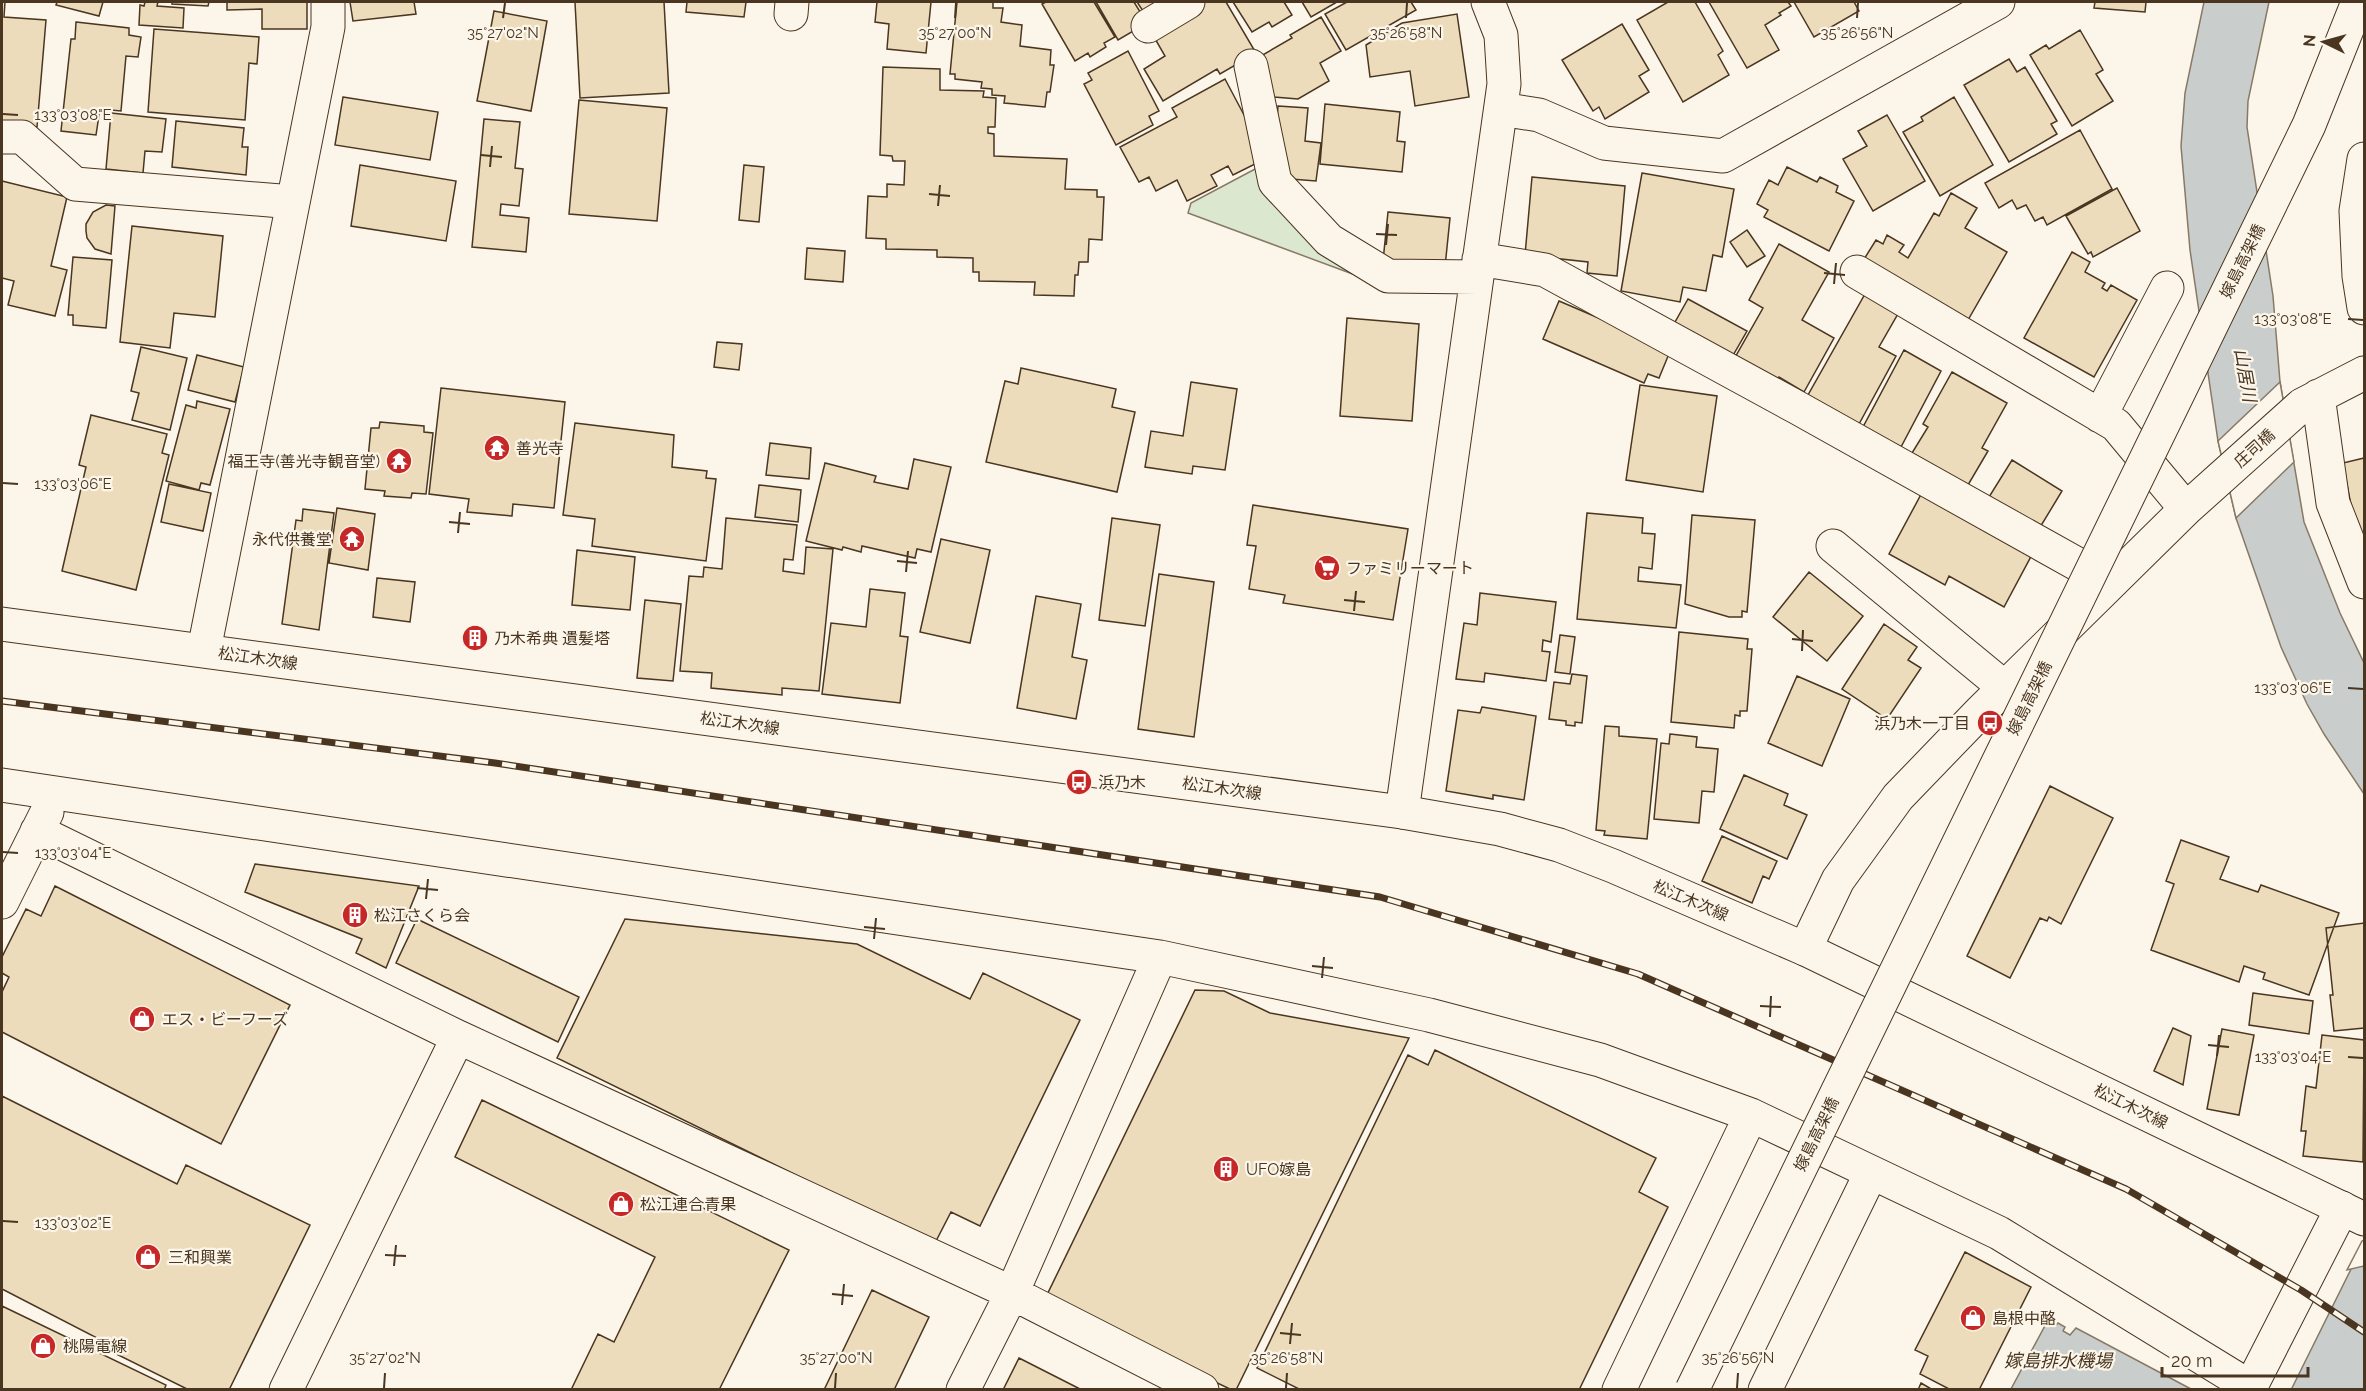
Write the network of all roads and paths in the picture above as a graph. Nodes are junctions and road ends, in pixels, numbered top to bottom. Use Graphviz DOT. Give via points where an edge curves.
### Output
graph roads {
  1 [pos="328,2"];
  2 [pos="1188,2"];
  3 [pos="1488,2"];
  4 [pos="1998,2"];
  5 [pos="2358,2"];
  6 [pos="1148,26"];
  7 [pos="1251,66"];
  8 [pos="1500,109"];
  9 [pos="2,136"];
  10 [pos="2364,159"];
  11 [pos="293,202"];
  12 [pos="1478,268"];
  13 [pos="1857,272"];
  14 [pos="2167,288"];
  15 [pos="2364,308"];
  16 [pos="2364,373"];
  17 [pos="2310,400"];
  18 [pos="2100,416"];
  19 [pos="2196,500"];
  20 [pos="1833,546"];
  21 [pos="2364,582"];
  22 [pos="2111,583"];
  23 [pos="2,624"];
  24 [pos="204,650"];
  25 [pos="2004,687"];
  26 [pos="2,785"];
  27 [pos="57,792"];
  28 [pos="1402,812"];
  29 [pos="37,831"];
  30 [pos="2,902"];
  31 [pos="1805,949"];
  32 [pos="1160,957"];
  33 [pos="458,1037"];
  34 [pos="1751,1115"];
  35 [pos="1871,1173"];
  36 [pos="2357,1215"];
  37 [pos="1012,1293"];
  38 [pos="2250,1388"];
  39 [pos="286,1389"];
  40 [pos="963,1389"];
  41 [pos="1202,1389"];
  42 [pos="1619,1389"];
  43 [pos="1692,1389"];
  44 [pos="1765,1389"];
  1 -- 11 [label="street" via="328,27"];
  2 -- 6 [label="street"];
  3 -- 8 [label="street" via="1501,35"];
  4 -- 8 [label="street" via="1723,156 1604,143 1539,115"];
  5 -- 43 [label="street, 嫁島高架橋, bridge" via="2309,125"];
  7 -- 12 [label="street" via="1275,182 1329,240 1388,276"];
  8 -- 12 [label="street"];
  9 -- 11 [label="street" via="22,137 75,184"];
  10 -- 15 [label="street" via="2356,211"];
  11 -- 24 [label="street"];
  12 -- 22 [label="street" via="1545,270"];
  12 -- 28 [label="street"];
  13 -- 18 [label="street"];
  14 -- 18 [label="street"];
  16 -- 17 [label="street, 庄司橋"];
  17 -- 19 [label="street, 庄司橋"];
  17 -- 21 [label="street" via="2333,503"];
  18 -- 19 [label="street" via="2116,425"];
  19 -- 22 [label="street, 庄司橋"];
  20 -- 25 [label="street"];
  22 -- 25 [label="street, 庄司橋"];
  23 -- 24 [label="street, 松江木次線"];
  24 -- 28 [label="street, 松江木次線"];
  25 -- 31 [label="street, 庄司橋" via="1898,796 1838,880"];
  26 -- 27 [label="street"];
  27 -- 29 [label="street"];
  27 -- 32 [label="street"];
  28 -- 31 [label="street, 松江木次線" via="1559,844"];
  29 -- 30 [label="street"];
  29 -- 33 [label="street"];
  31 -- 36 [label="street, 松江木次線"];
  32 -- 34 [label="street" via="1429,1015 1600,1059"];
  32 -- 37 [label="street"];
  33 -- 37 [label="street"];
  33 -- 39 [label="street"];
  34 -- 35 [label="street"];
  34 -- 42 [label="street"];
  35 -- 38 [label="street" via="1999,1233"];
  35 -- 44 [label="street"];
  36 -- 38 [label="street"];
  37 -- 40 [label="street"];
  37 -- 41 [label="street"];
}
